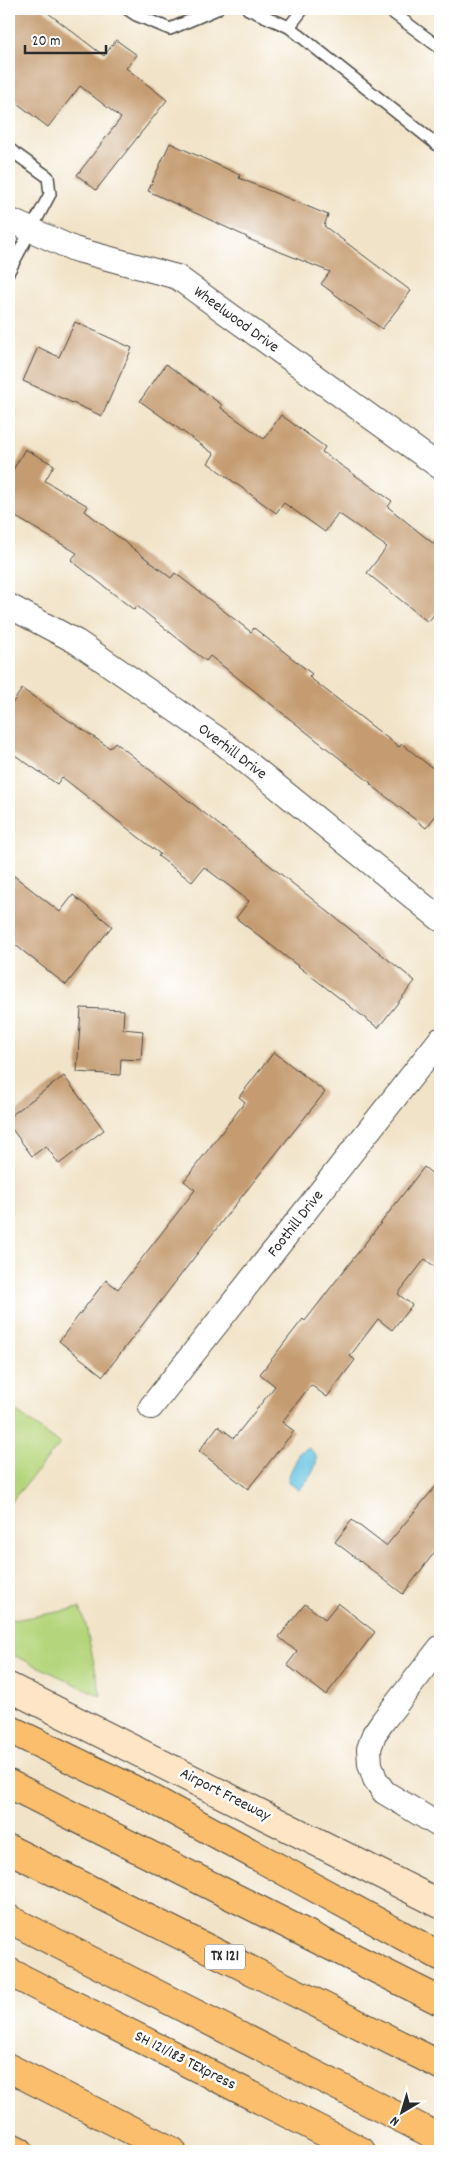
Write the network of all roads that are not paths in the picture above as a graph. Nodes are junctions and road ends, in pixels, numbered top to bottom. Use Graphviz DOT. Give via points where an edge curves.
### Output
graph roads {
  1 [pos="127,9"];
  2 [pos="217,9"];
  3 [pos="248,9"];
  4 [pos="303,9"];
  5 [pos="388,9"];
  6 [pos="290,27"];
  7 [pos="440,48"];
  8 [pos="440,147"];
  9 [pos="9,149"];
  10 [pos="19,225"];
  11 [pos="9,270"];
  12 [pos="440,467"];
  13 [pos="9,606"];
  14 [pos="440,919"];
  15 [pos="440,1040"];
  16 [pos="151,1407"];
  17 [pos="440,1648"];
  18 [pos="9,1687"];
  19 [pos="9,1729"];
  20 [pos="9,1784"];
  21 [pos="440,1826"];
  22 [pos="9,1849"];
  23 [pos="440,1904"];
  24 [pos="9,1919"];
  25 [pos="440,1956"];
  26 [pos="9,1972"];
  27 [pos="440,2001"];
  28 [pos="440,2065"];
  29 [pos="9,2068"];
  30 [pos="440,2138"];
  31 [pos="9,2146"];
  32 [pos="19,2151"];
  33 [pos="172,2151"];
  34 [pos="360,2151"];
  1 -- 2 [label="lane" via="170,29"];
  3 -- 6 [label="lane"];
  4 -- 6 [label="lane"];
  5 -- 7 [label="lane"];
  6 -- 8 [label="lane"];
  9 -- 10 [label="lane" via="48,176 50,194"];
  10 -- 11 [label="lane"];
  10 -- 12 [label="street, Wheelwood Drive" via="74,249 176,277"];
  13 -- 14 [label="street, Overhill Drive" via="77,642 222,742"];
  15 -- 16 [label="street, Foothill Drive"];
  17 -- 21 [label="street" via="374,1734 369,1749 375,1779 384,1792"];
  18 -- 23 [label="main road, Airport Freeway"];
  19 -- 25 [label="highway" via="145,1795"];
  20 -- 27 [label="highway"];
  22 -- 28 [label="highway, TX 121"];
  24 -- 30 [label="highway"];
  26 -- 34 [label="highway, SH 121/183 TEXpress"];
  29 -- 33 [label="highway"];
  31 -- 32 [label="highway"];
}
